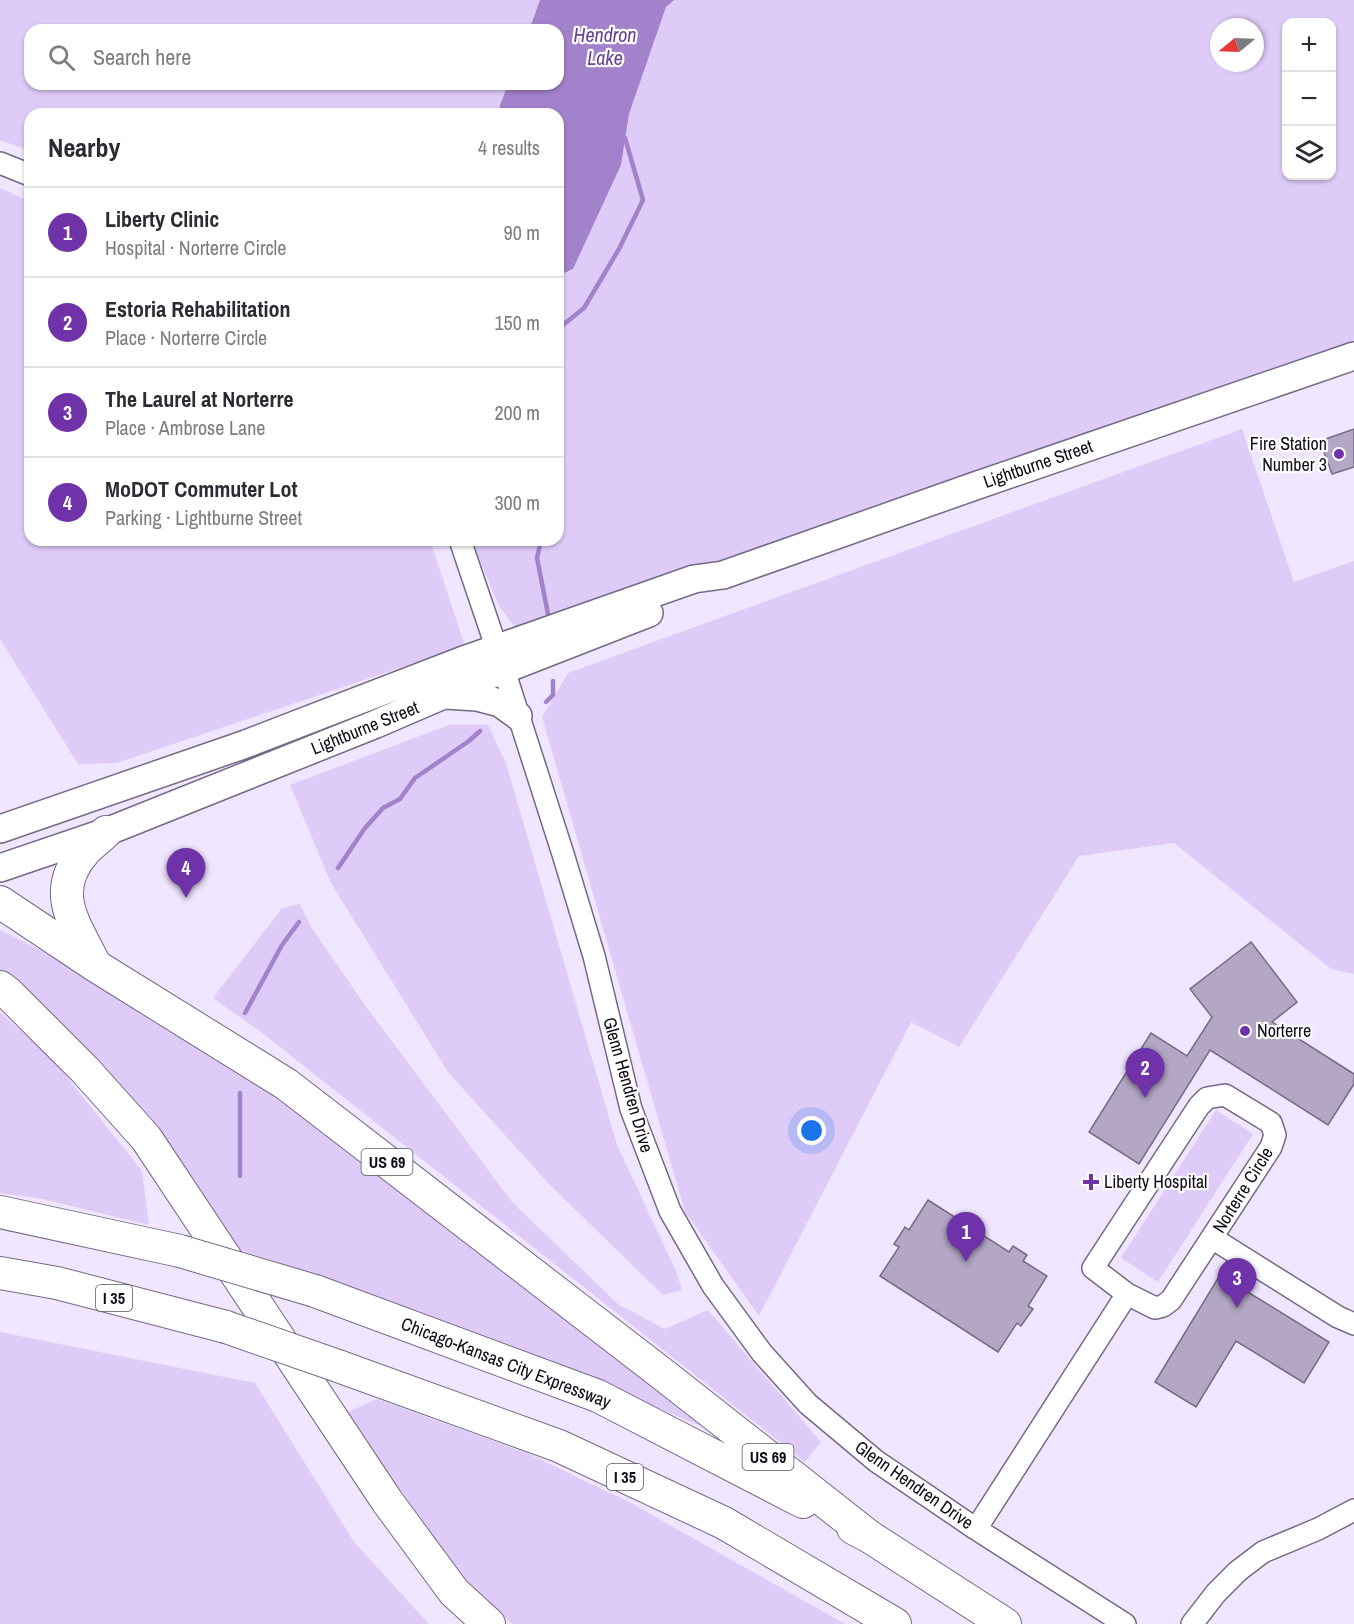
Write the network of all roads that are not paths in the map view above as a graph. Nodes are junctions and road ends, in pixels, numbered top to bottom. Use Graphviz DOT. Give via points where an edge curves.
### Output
graph roads {
  1 [pos="0,163"];
  2 [pos="24,173"];
  3 [pos="1354,356"];
  4 [pos="462,546"];
  5 [pos="501,659"];
  6 [pos="445,695"];
  7 [pos="518,716"];
  8 [pos="0,829"];
  9 [pos="106,832"];
  10 [pos="0,868"];
  11 [pos="0,902"];
  12 [pos="0,919"];
  13 [pos="42,931"];
  14 [pos="96,966"];
  15 [pos="0,987"];
  16 [pos="0,1212"];
  17 [pos="1212,1238"];
  18 [pos="0,1273"];
  19 [pos="1128,1294"];
  20 [pos="1354,1324"];
  21 [pos="1354,1510"];
  22 [pos="975,1529"];
  23 [pos="870,1538"];
  24 [pos="489,1624"];
  25 [pos="895,1624"];
  26 [pos="1005,1624"];
  27 [pos="1125,1624"];
  28 [pos="1192,1624"];
  1 -- 2 [label="street"];
  3 -- 5 [label="main road, Lightburne Street" via="723,575 699,594"];
  4 -- 5 [label="street, Glenn Hendren Drive"];
  5 -- 6 [label="main road, Lightburne Street"];
  5 -- 7 [label="street, Glenn Hendren Drive"];
  5 -- 8 [label="main road, Lightburne Street" via="366,697 243,745"];
  6 -- 7 [label="main road" via="500,703"];
  6 -- 9 [label="main road, Lightburne Street"];
  7 -- 22 [label="street, Glenn Hendren Drive" via="594,956 631,1109 670,1211 713,1286 762,1353 808,1404 876,1461"];
  9 -- 10 [label="main road, Lightburne Street"];
  9 -- 14 [label="highway" via="84,852 71,871 66,893 72,917"];
  11 -- 13 [label="highway, US 69"];
  12 -- 13 [label="highway"];
  13 -- 14 [label="highway, US 69"];
  14 -- 23 [label="highway, US 69" via="286,1084"];
  15 -- 24 [label="highway" via="85,1070 146,1138 387,1501 454,1592"];
  16 -- 23 [label="highway, Chicago-Kansas City Expressway, bridge" via="180,1251 315,1291 598,1396"];
  17 -- 19 [label="street, Norterre Circle" via="1163,1306 1155,1308"];
  17 -- 19 [label="street, Norterre Circle" via="1272,1147 1275,1135 1271,1124 1225,1095 1207,1098 1199,1106 1093,1268"];
  17 -- 20 [label="street"];
  18 -- 25 [label="highway, I 35, bridge" via="57,1283 226,1327 559,1446 724,1523"];
  19 -- 22 [label="street"];
  21 -- 28 [label="street" via="1263,1552 1216,1593"];
  22 -- 27 [label="street, Glenn Hendren Drive"];
  23 -- 26 [label="highway, Chicago-Kansas City Expressway"];
}
